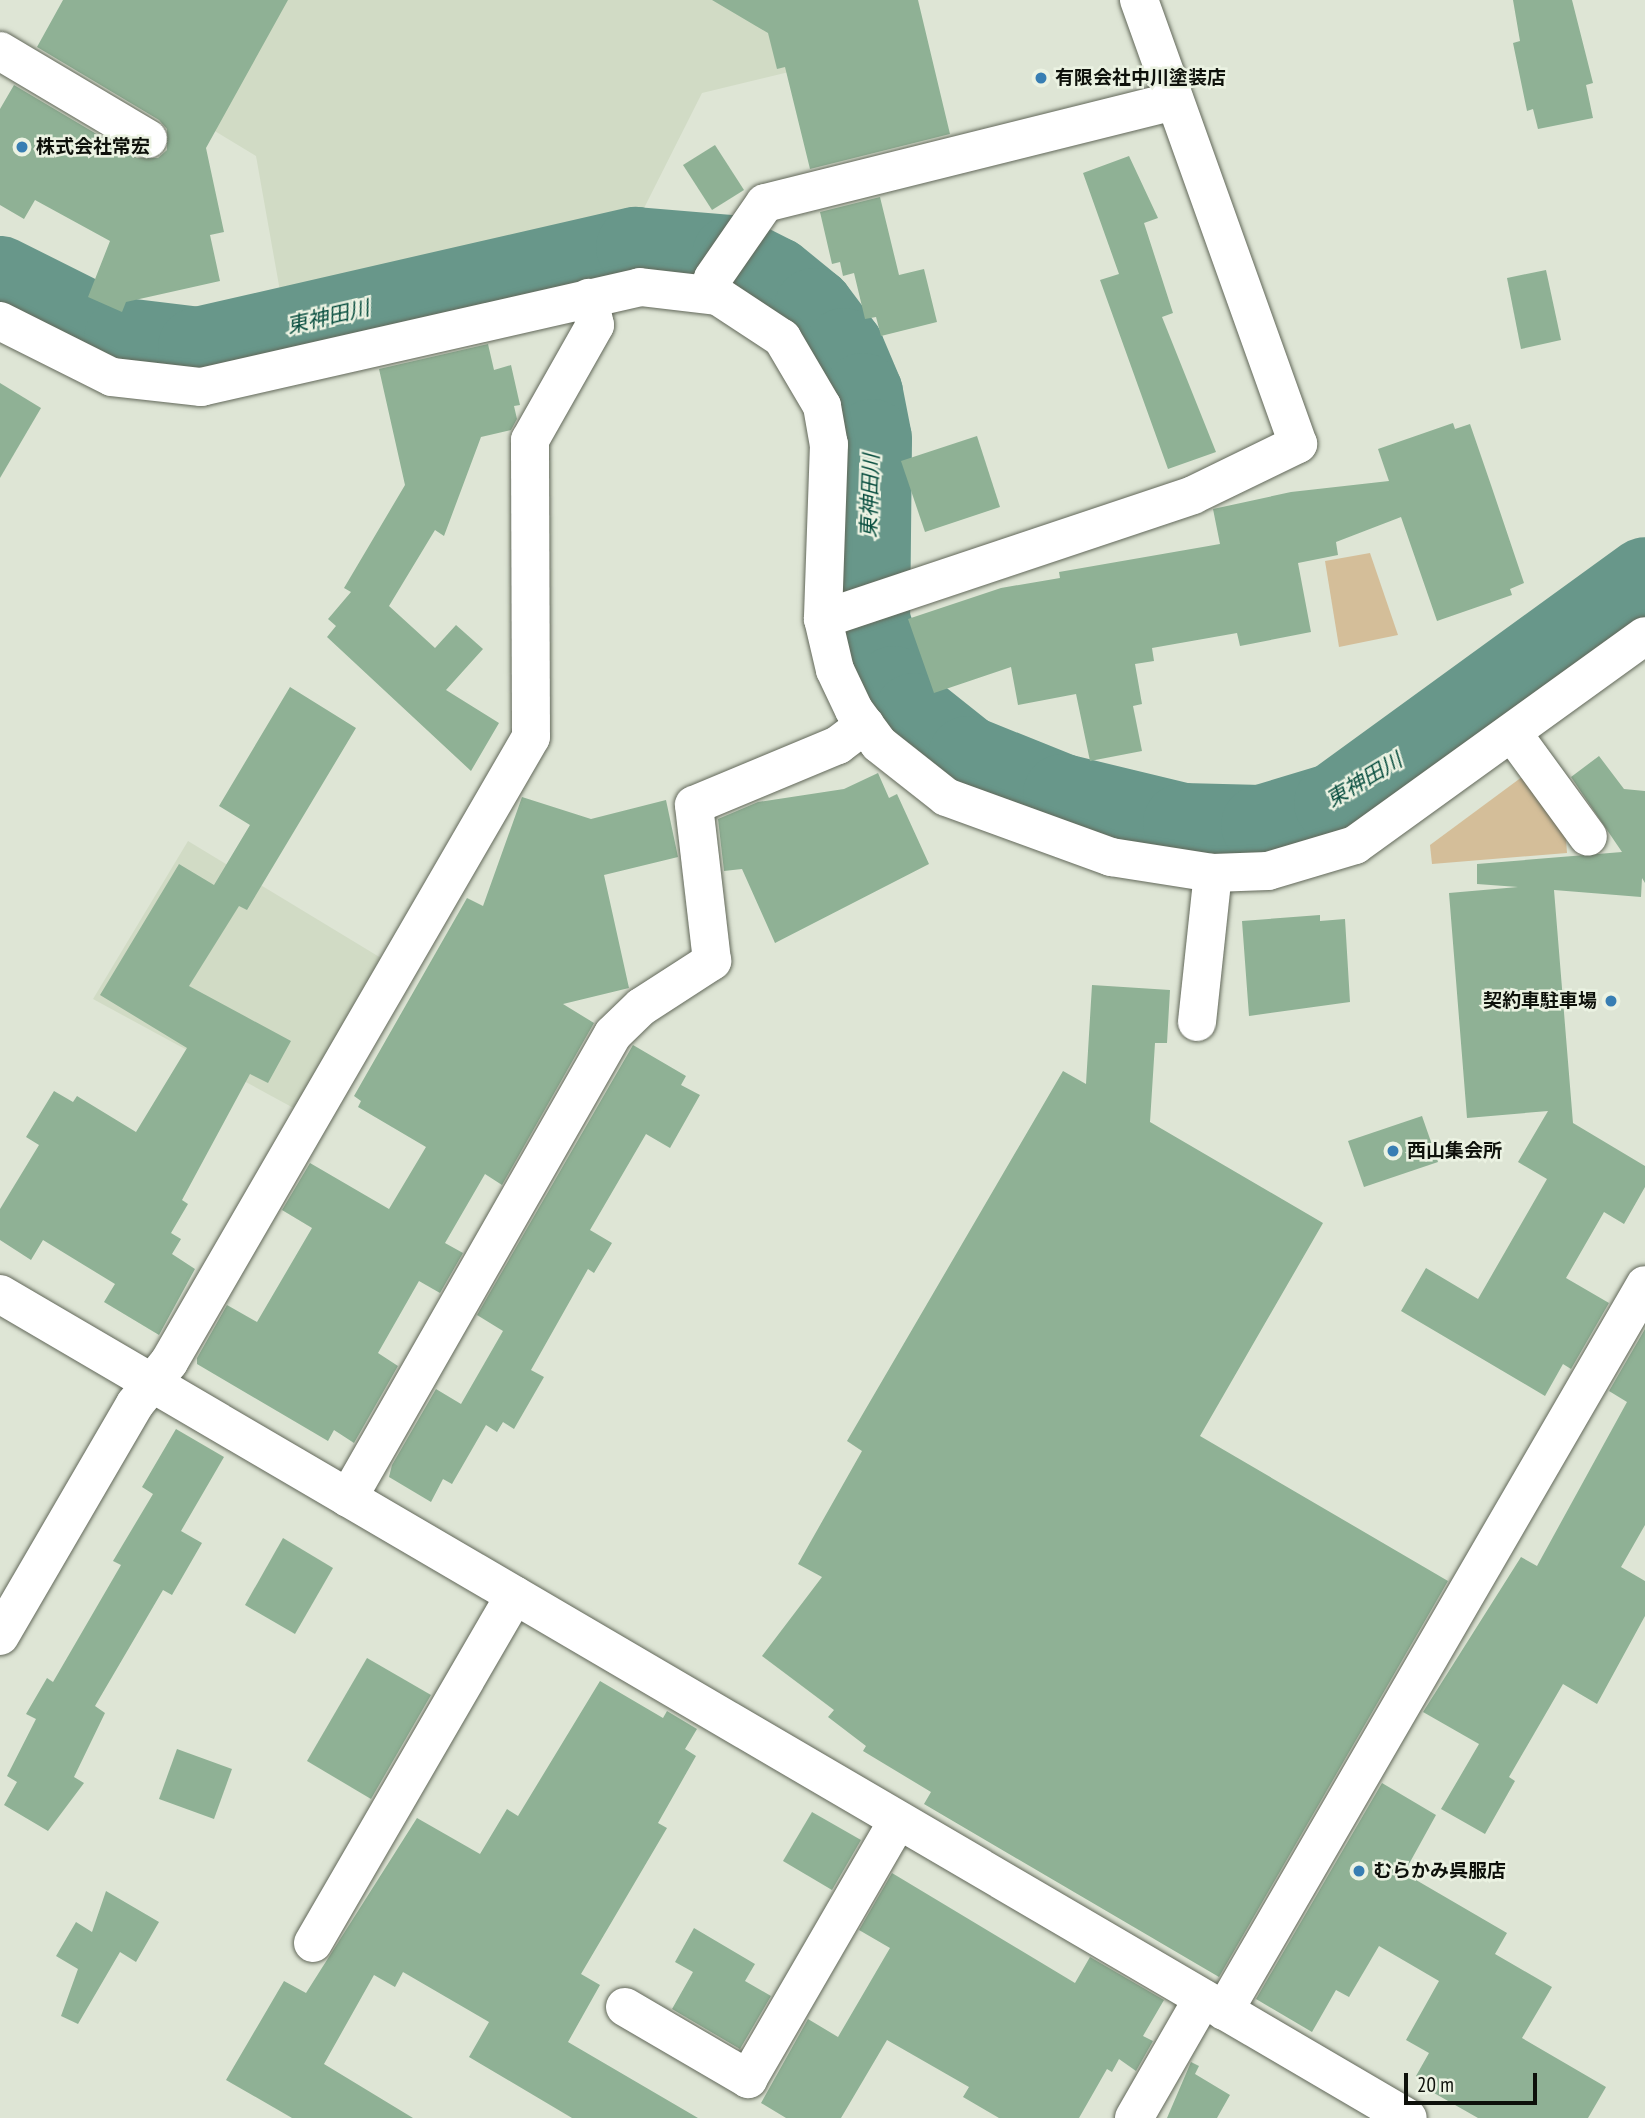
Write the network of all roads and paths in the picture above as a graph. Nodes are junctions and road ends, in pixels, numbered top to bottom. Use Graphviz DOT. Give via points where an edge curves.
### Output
graph roads {
  1 [pos="1139,0"];
  2 [pos="0,51"];
  3 [pos="1175,101"];
  4 [pos="148,139"];
  5 [pos="711,286"];
  6 [pos="589,298"];
  7 [pos="0,321"];
  8 [pos="829,617"];
  9 [pos="1645,636"];
  10 [pos="865,725"];
  11 [pos="1513,734"];
  12 [pos="1588,837"];
  13 [pos="1213,873"];
  14 [pos="1197,1022"];
  15 [pos="1645,1285"];
  16 [pos="0,1294"];
  17 [pos="152,1383"];
  18 [pos="348,1498"];
  19 [pos="515,1595"];
  20 [pos="0,1636"];
  21 [pos="898,1820"];
  22 [pos="313,1943"];
  23 [pos="1214,2004"];
  24 [pos="625,2007"];
  25 [pos="1134,2118"];
  26 [pos="1408,2118"];
  1 -- 3 [label="street"];
  2 -- 4 [label="street"];
  3 -- 5 [label="street" via="765,203"];
  3 -- 8 [label="street" via="1298,444 1193,495"];
  5 -- 6 [label="street" via="640,287"];
  5 -- 8 [label="street" via="782,338 822,405 829,444"];
  6 -- 7 [label="street" via="201,387 113,377"];
  6 -- 17 [label="street" via="596,325 530,440 531,737"];
  8 -- 10 [label="street" via="835,670"];
  9 -- 11 [label="street"];
  10 -- 13 [label="street" via="911,774 946,797 1048,838"];
  10 -- 18 [label="street" via="838,745 694,805 712,961 641,1007 613,1034"];
  11 -- 12 [label="street"];
  11 -- 13 [label="street" via="1355,845 1268,872"];
  13 -- 14 [label="street"];
  15 -- 23 [label="street"];
  16 -- 17 [label="street"];
  17 -- 18 [label="street"];
  17 -- 20 [label="street"];
  18 -- 19 [label="street"];
  19 -- 21 [label="street"];
  19 -- 22 [label="street"];
  21 -- 23 [label="street"];
  21 -- 24 [label="street" via="748,2079"];
  23 -- 25 [label="street"];
  23 -- 26 [label="street"];
}
